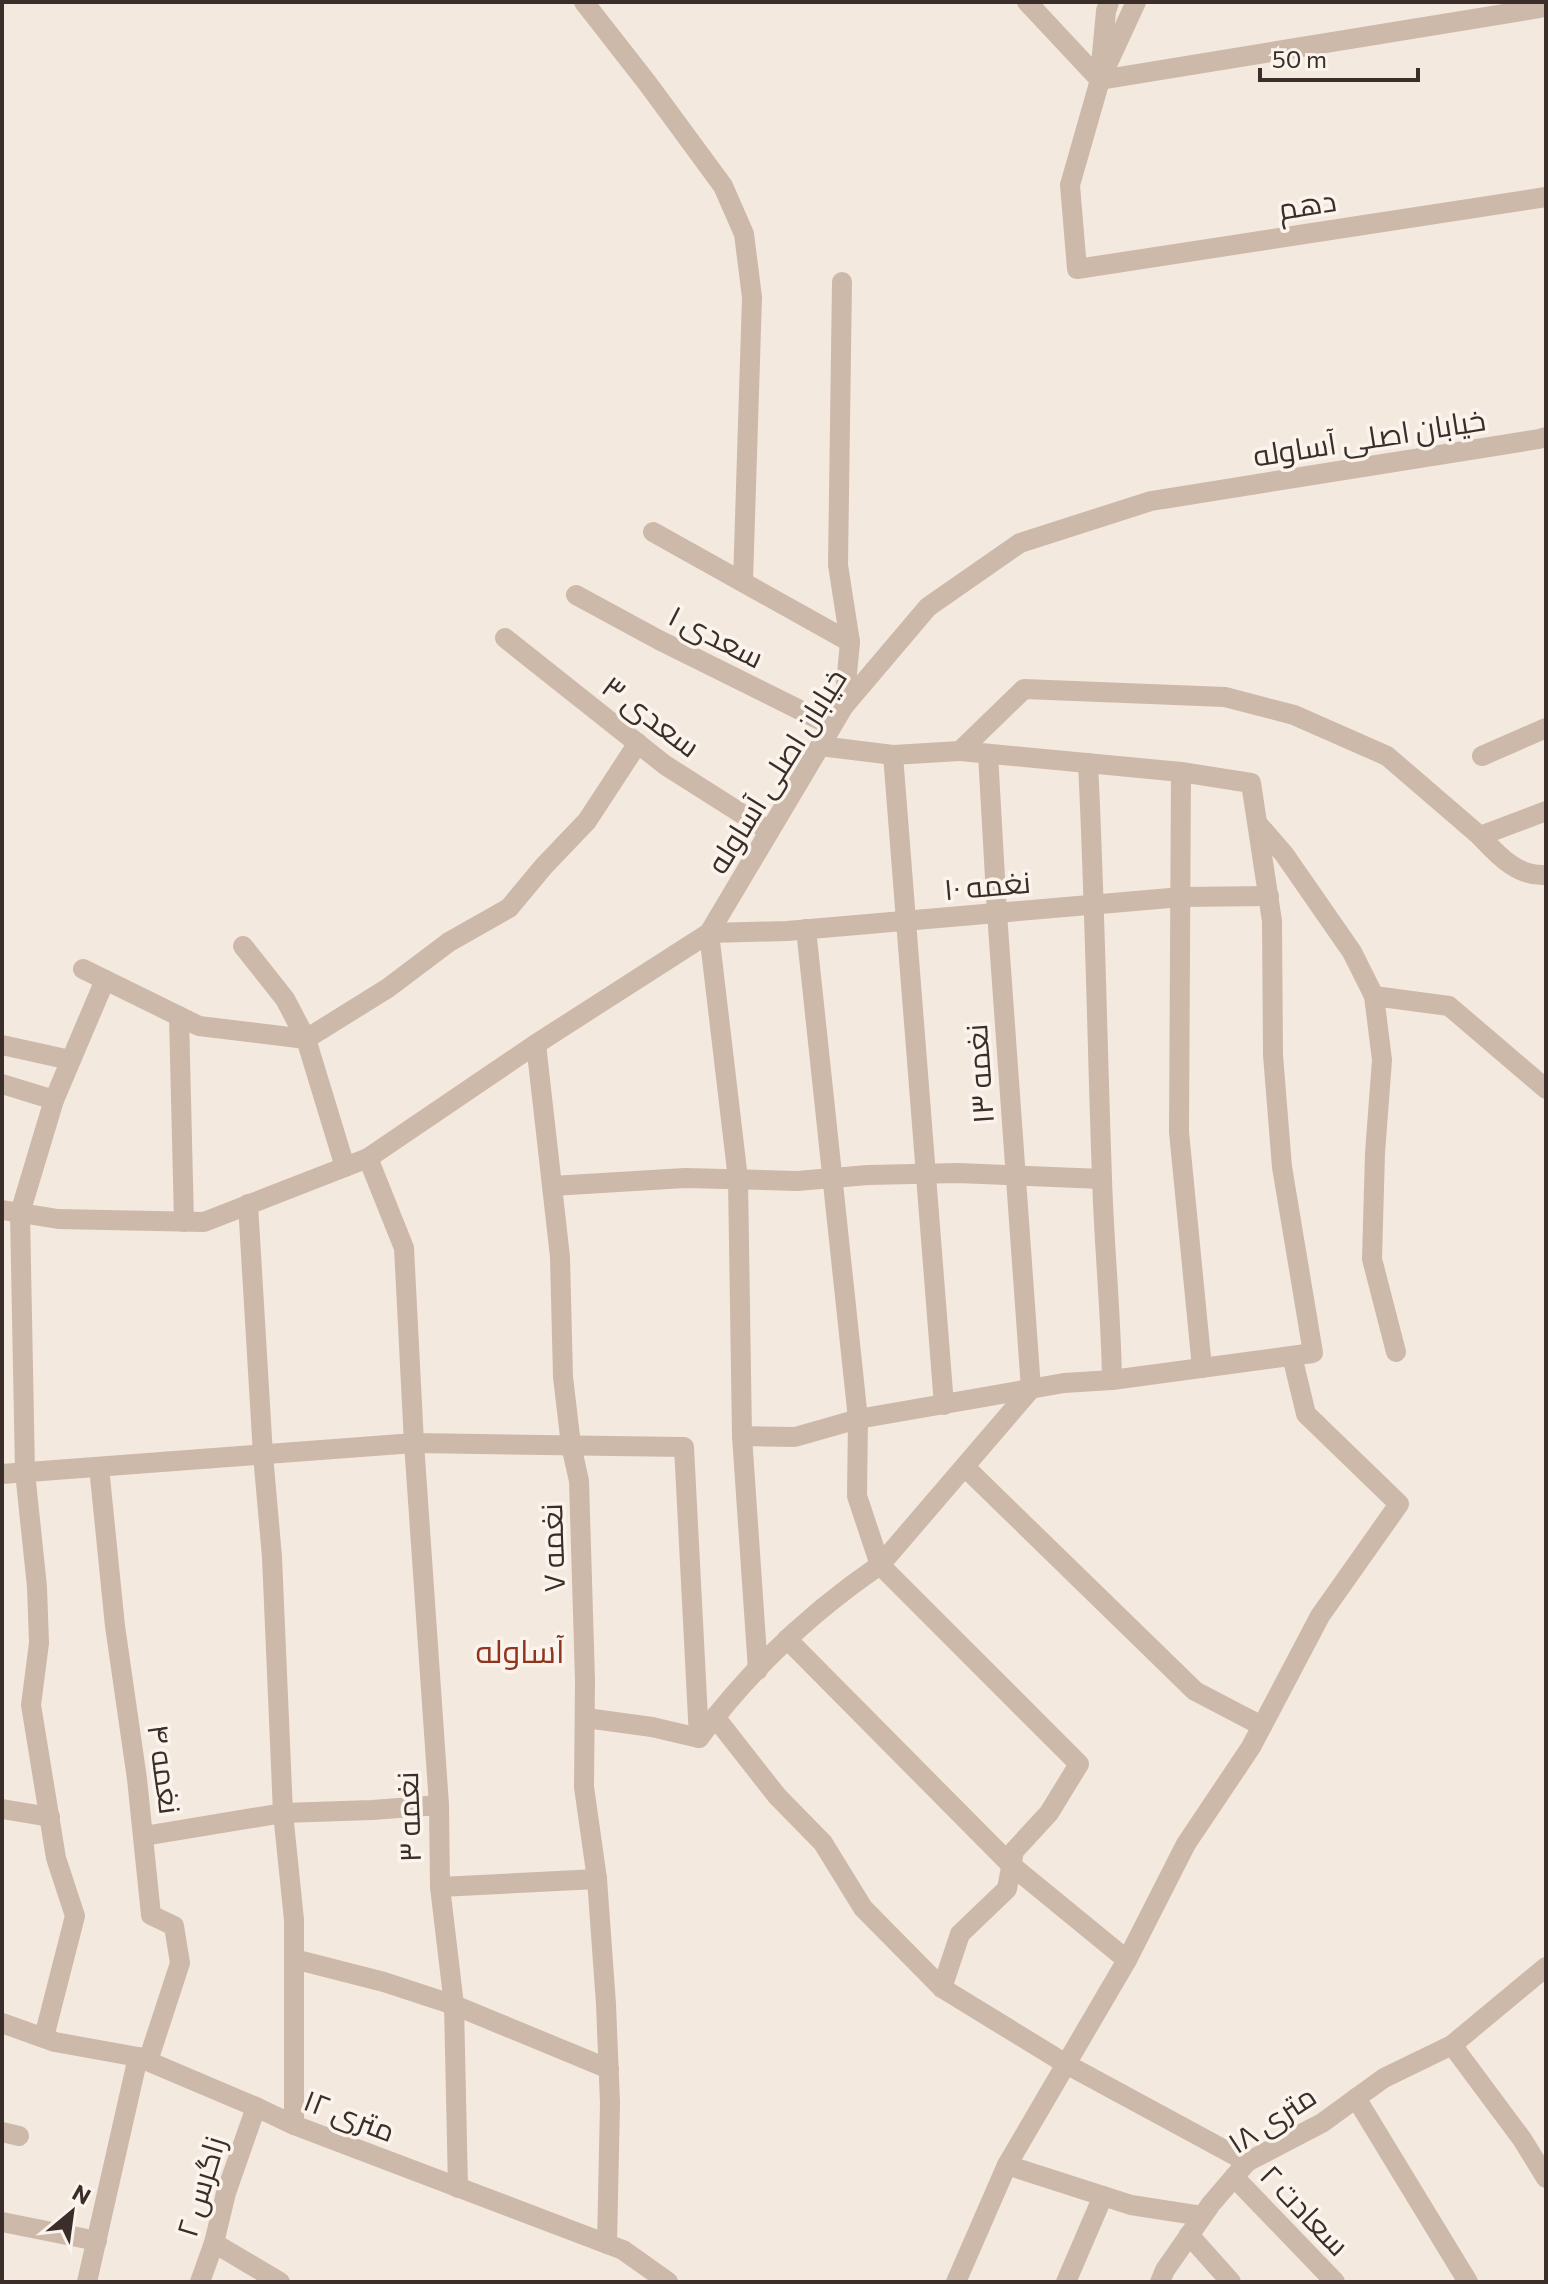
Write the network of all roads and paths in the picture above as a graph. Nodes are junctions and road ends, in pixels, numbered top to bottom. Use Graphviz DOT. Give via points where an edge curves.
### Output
graph roads {
  1 [pos="584,2"];
  2 [pos="1027,2"];
  3 [pos="1109,2"];
  4 [pos="1136,2"];
  5 [pos="1546,7"];
  6 [pos="1100,80"];
  7 [pos="1546,197"];
  8 [pos="842,282"];
  9 [pos="1546,437"];
  10 [pos="653,532"];
  11 [pos="743,582"];
  12 [pos="576,595"];
  13 [pos="505,638"];
  14 [pos="850,642"];
  15 [pos="844,706"];
  16 [pos="832,726"];
  17 [pos="1546,728"];
  18 [pos="638,743"];
  19 [pos="820,746"];
  20 [pos="960,751"];
  21 [pos="988,754"];
  22 [pos="893,755"];
  23 [pos="1482,756"];
  24 [pos="1088,763"];
  25 [pos="1181,772"];
  26 [pos="1546,811"];
  27 [pos="1258,824"];
  28 [pos="769,831"];
  29 [pos="1480,836"];
  30 [pos="1546,875"];
  31 [pos="1269,896"];
  32 [pos="1182,897"];
  33 [pos="1095,905"];
  34 [pos="997,913"];
  35 [pos="905,921"];
  36 [pos="806,929"];
  37 [pos="709,933"];
  38 [pos="243,946"];
  39 [pos="83,969"];
  40 [pos="105,980"];
  41 [pos="1374,996"];
  42 [pos="179,1016"];
  43 [pos="306,1039"];
  44 [pos="536,1044"];
  45 [pos="2,1045"];
  46 [pos="70,1060"];
  47 [pos="2,1084"];
  48 [pos="1546,1089"];
  49 [pos="54,1100"];
  50 [pos="368,1158"];
  51 [pos="345,1167"];
  52 [pos="927,1174"];
  53 [pos="1016,1175"];
  54 [pos="831,1178"];
  55 [pos="738,1179"];
  56 [pos="1102,1179"];
  57 [pos="552,1186"];
  58 [pos="248,1204"];
  59 [pos="11,1211"];
  60 [pos="184,1222"];
  61 [pos="1396,1352"];
  62 [pos="1292,1356"];
  63 [pos="1202,1368"];
  64 [pos="1112,1380"];
  65 [pos="1031,1389"];
  66 [pos="944,1405"];
  67 [pos="858,1419"];
  68 [pos="742,1436"];
  69 [pos="414,1443"];
  70 [pos="571,1445"];
  71 [pos="263,1455"];
  72 [pos="99,1467"];
  73 [pos="965,1467"];
  74 [pos="25,1472"];
  75 [pos="2,1474"];
  76 [pos="880,1565"];
  77 [pos="787,1639"];
  78 [pos="758,1670"];
  79 [pos="715,1717"];
  80 [pos="586,1718"];
  81 [pos="1262,1726"];
  82 [pos="699,1738"];
  83 [pos="439,1805"];
  84 [pos="2,1809"];
  85 [pos="283,1813"];
  86 [pos="50,1817"];
  87 [pos="144,1836"];
  88 [pos="1011,1865"];
  89 [pos="597,1879"];
  90 [pos="440,1887"];
  91 [pos="294,1959"];
  92 [pos="1127,1960"];
  93 [pos="1546,1967"];
  94 [pos="942,1988"];
  95 [pos="454,2005"];
  96 [pos="2,2023"];
  97 [pos="44,2037"];
  98 [pos="1452,2045"];
  99 [pos="143,2059"];
  100 [pos="1066,2064"];
  101 [pos="609,2069"];
  102 [pos="1356,2098"];
  103 [pos="256,2107"];
  104 [pos="294,2125"];
  105 [pos="1007,2165"];
  106 [pos="1240,2170"];
  107 [pos="1546,2178"];
  108 [pos="458,2188"];
  109 [pos="1103,2196"];
  110 [pos="1202,2216"];
  111 [pos="2,2222"];
  112 [pos="1189,2235"];
  113 [pos="97,2241"];
  114 [pos="214,2243"];
  115 [pos="607,2244"];
  116 [pos="87,2282"];
  117 [pos="200,2282"];
  118 [pos="280,2282"];
  119 [pos="668,2282"];
  120 [pos="956,2282"];
  121 [pos="1066,2282"];
  122 [pos="1160,2282"];
  123 [pos="1231,2282"];
  124 [pos="1335,2282"];
  125 [pos="1468,2282"];
  1 -- 11 [label="street" via="723,186 744,234 752,297"];
  2 -- 6 [label="street"];
  3 -- 6 [label="street"];
  4 -- 6 [label="street"];
  5 -- 6 [label="street"];
  6 -- 7 [label="street, دهم" via="1070,185 1077,269"];
  8 -- 14 [label="street" via="838,565"];
  9 -- 15 [label="street, خیابان اصلی آساوله" via="1151,501 1020,543 928,607"];
  10 -- 11 [label="street"];
  11 -- 14 [label="street"];
  12 -- 16 [label="street, سعدی ۱"];
  13 -- 18 [label="street, سعدی ۳"];
  14 -- 15 [label="street"];
  15 -- 16 [label="street, خیابان اصلی آساوله"];
  16 -- 19 [label="street, خیابان اصلی آساوله"];
  17 -- 23 [label="street"];
  18 -- 28 [label="street, سعدی ۳"];
  18 -- 43 [label="street" via="587,821 509,908"];
  19 -- 22 [label="street"];
  19 -- 28 [label="street, خیابان اصلی آساوله"];
  20 -- 21 [label="street"];
  20 -- 22 [label="street"];
  20 -- 29 [label="street" via="1024,689 1225,697 1294,715 1387,756"];
  21 -- 24 [label="street"];
  21 -- 34 [label="street, نغمه ۱۳"];
  22 -- 35 [label="street"];
  24 -- 25 [label="street"];
  24 -- 33 [label="street"];
  25 -- 27 [label="street" via="1251,783"];
  25 -- 32 [label="street"];
  26 -- 29 [label="street"];
  27 -- 31 [label="street"];
  27 -- 41 [label="street" via="1352,952"];
  28 -- 37 [label="street, خیابان اصلی آساوله"];
  29 -- 30 [label="street" via="1506,863 1534,876"];
  31 -- 32 [label="street, نغمه ۱۰"];
  31 -- 62 [label="street" via="1282,1167 1313,1353"];
  32 -- 33 [label="street, نغمه ۱۰"];
  32 -- 63 [label="street" via="1179,1132"];
  33 -- 34 [label="street, نغمه ۱۰"];
  33 -- 56 [label="street"];
  34 -- 35 [label="street, نغمه ۱۰"];
  34 -- 53 [label="street, نغمه ۱۳"];
  35 -- 36 [label="street, نغمه ۱۰"];
  35 -- 52 [label="street"];
  36 -- 37 [label="street, نغمه ۱۰"];
  36 -- 54 [label="street"];
  37 -- 44 [label="street, خیابان اصلی آساوله"];
  37 -- 55 [label="street"];
  38 -- 43 [label="street" via="285,999"];
  39 -- 40 [label="street"];
  40 -- 42 [label="street"];
  40 -- 46 [label="street"];
  41 -- 48 [label="street" via="1449,1006"];
  41 -- 61 [label="street" via="1382,1060 1372,1259"];
  42 -- 43 [label="street" via="199,1026"];
  42 -- 60 [label="street"];
  43 -- 51 [label="street"];
  44 -- 50 [label="street, خیابان اصلی آساوله"];
  44 -- 57 [label="street, نغمه ۷"];
  45 -- 46 [label="street"];
  46 -- 49 [label="street"];
  47 -- 49 [label="street"];
  49 -- 59 [label="street"];
  50 -- 51 [label="street, خیابان اصلی آساوله"];
  50 -- 69 [label="street" via="404,1248"];
  51 -- 58 [label="street, خیابان اصلی آساوله"];
  52 -- 53 [label="street"];
  52 -- 54 [label="street"];
  52 -- 66 [label="street"];
  53 -- 56 [label="street"];
  53 -- 65 [label="street, نغمه ۱۳"];
  54 -- 55 [label="street"];
  54 -- 67 [label="street"];
  55 -- 57 [label="street"];
  55 -- 68 [label="street"];
  56 -- 64 [label="street"];
  57 -- 70 [label="street, نغمه ۷"];
  58 -- 60 [label="street, خیابان اصلی آساوله" via="204,1222"];
  58 -- 71 [label="street"];
  59 -- 60 [label="street, خیابان اصلی آساوله" via="58,1219"];
  59 -- 74 [label="street"];
  62 -- 63 [label="street"];
  62 -- 81 [label="street" via="1306,1414 1399,1504 1320,1616"];
  63 -- 64 [label="street"];
  64 -- 65 [label="street"];
  65 -- 66 [label="street"];
  65 -- 73 [label="street"];
  66 -- 67 [label="street"];
  67 -- 68 [label="street" via="795,1437"];
  67 -- 76 [label="street" via="857,1496"];
  68 -- 78 [label="street"];
  69 -- 70 [label="street"];
  69 -- 71 [label="street"];
  69 -- 83 [label="street, نغمه ۳"];
  70 -- 80 [label="street, نغمه ۷" via="579,1481"];
  70 -- 82 [label="street" via="684,1447"];
  71 -- 72 [label="street"];
  71 -- 85 [label="street"];
  72 -- 74 [label="street"];
  72 -- 87 [label="street, نغمه ۴"];
  73 -- 76 [label="street"];
  73 -- 81 [label="street" via="1195,1691"];
  74 -- 75 [label="street"];
  74 -- 86 [label="street" via="39,1643 31,1705"];
  76 -- 77 [label="street"];
  76 -- 88 [label="street" via="1079,1764 1049,1813 1014,1851"];
  77 -- 78 [label="street"];
  77 -- 88 [label="street"];
  78 -- 79 [label="street"];
  79 -- 82 [label="street"];
  79 -- 94 [label="street, سعادت ۲" via="777,1796 823,1843 863,1908"];
  80 -- 82 [label="street"];
  80 -- 89 [label="street, نغمه ۷" via="584,1787"];
  81 -- 92 [label="street" via="1186,1844"];
  83 -- 85 [label="street"];
  83 -- 90 [label="street, نغمه ۳"];
  84 -- 86 [label="street"];
  85 -- 87 [label="street"];
  85 -- 91 [label="street"];
  86 -- 97 [label="street" via="56,1858 75,1916"];
  87 -- 99 [label="street, نغمه ۴" via="151,1915 174,1926 180,1963"];
  88 -- 92 [label="street"];
  88 -- 94 [label="street" via="1007,1889 960,1934"];
  89 -- 90 [label="street"];
  89 -- 101 [label="street, نغمه ۷"];
  90 -- 95 [label="street, نغمه ۳"];
  91 -- 95 [label="street"];
  91 -- 104 [label="street"];
  92 -- 100 [label="street"];
  93 -- 98 [label="street, ۱۸ متری"];
  94 -- 100 [label="street, سعادت ۲"];
  95 -- 101 [label="street"];
  95 -- 108 [label="street, نغمه ۳"];
  96 -- 97 [label="street, ۱۲ متری"];
  97 -- 99 [label="street, ۱۲ متری"];
  98 -- 102 [label="street, ۱۸ متری"];
  98 -- 107 [label="street"];
  99 -- 103 [label="street, ۱۲ متری"];
  99 -- 113 [label="street"];
  100 -- 105 [label="street"];
  100 -- 106 [label="street, سعادت ۲"];
  101 -- 115 [label="street, نغمه ۷"];
  102 -- 106 [label="street, ۱۸ متری"];
  102 -- 125 [label="street"];
  103 -- 104 [label="street, ۱۲ متری"];
  103 -- 114 [label="street, زاگرس ۲"];
  104 -- 108 [label="street, ۱۲ متری"];
  105 -- 109 [label="street"];
  105 -- 120 [label="street"];
  106 -- 110 [label="street, ۱۸ متری"];
  106 -- 124 [label="street, سعادت ۲"];
  108 -- 115 [label="street, ۱۲ متری"];
  109 -- 110 [label="street"];
  109 -- 121 [label="street"];
  110 -- 112 [label="street, ۱۸ متری"];
  111 -- 113 [label="street"];
  112 -- 122 [label="street, ۱۸ متری"];
  112 -- 123 [label="street"];
  113 -- 116 [label="street"];
  114 -- 117 [label="street, زاگرس ۲"];
  114 -- 118 [label="street"];
  115 -- 119 [label="street, ۱۲ متری"];
}
